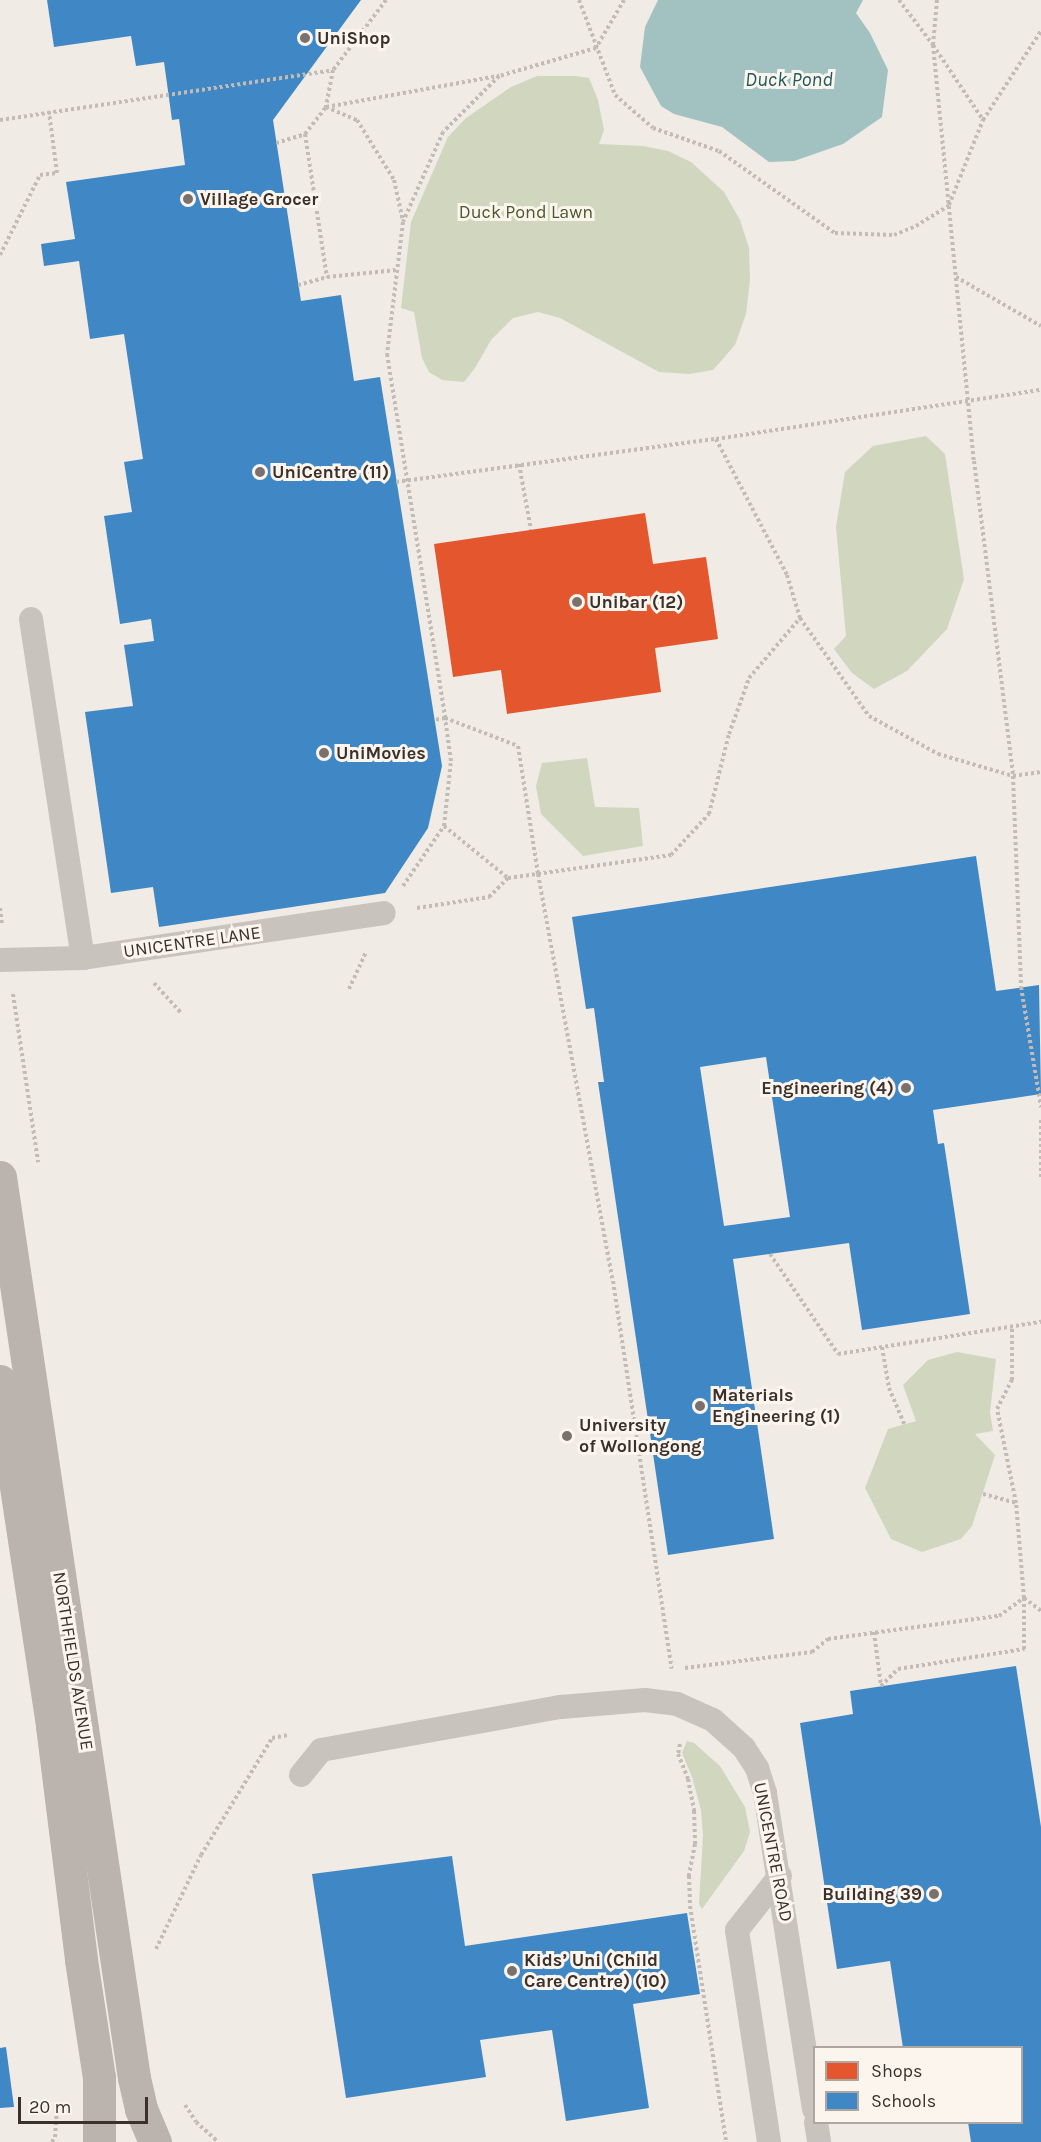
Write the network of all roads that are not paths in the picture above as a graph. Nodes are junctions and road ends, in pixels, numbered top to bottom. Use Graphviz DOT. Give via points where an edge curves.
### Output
graph roads {
  1 [pos="31,620"];
  2 [pos="384,913"];
  3 [pos="83,958"];
  4 [pos="0,960"];
  5 [pos="0,1177"];
  6 [pos="0,1381"];
  7 [pos="301,1775"];
  8 [pos="780,1876"];
  9 [pos="813,2102"];
  10 [pos="816,2124"];
  11 [pos="99,2142"];
  12 [pos="155,2142"];
  13 [pos="769,2142"];
  14 [pos="819,2142"];
  1 -- 3 [label="lane"];
  2 -- 3 [label="lane, UNICENTRE LANE"];
  3 -- 4 [label="lane, UNICENTRE LANE"];
  5 -- 12 [label="main road, NORTHFIELDS AVENUE" via="134,2078 141,2109"];
  6 -- 11 [label="main road, NORTHFIELDS AVENUE" via="99,2077"];
  7 -- 8 [label="lane, UNICENTRE ROAD" via="321,1750 499,1717 608,1702 645,1700 677,1704 713,1720 744,1748 752,1761 765,1793"];
  8 -- 9 [label="lane, UNICENTRE ROAD"];
  8 -- 13 [label="lane" via="737,1930"];
  10 -- 14 [label="lane"];
}
